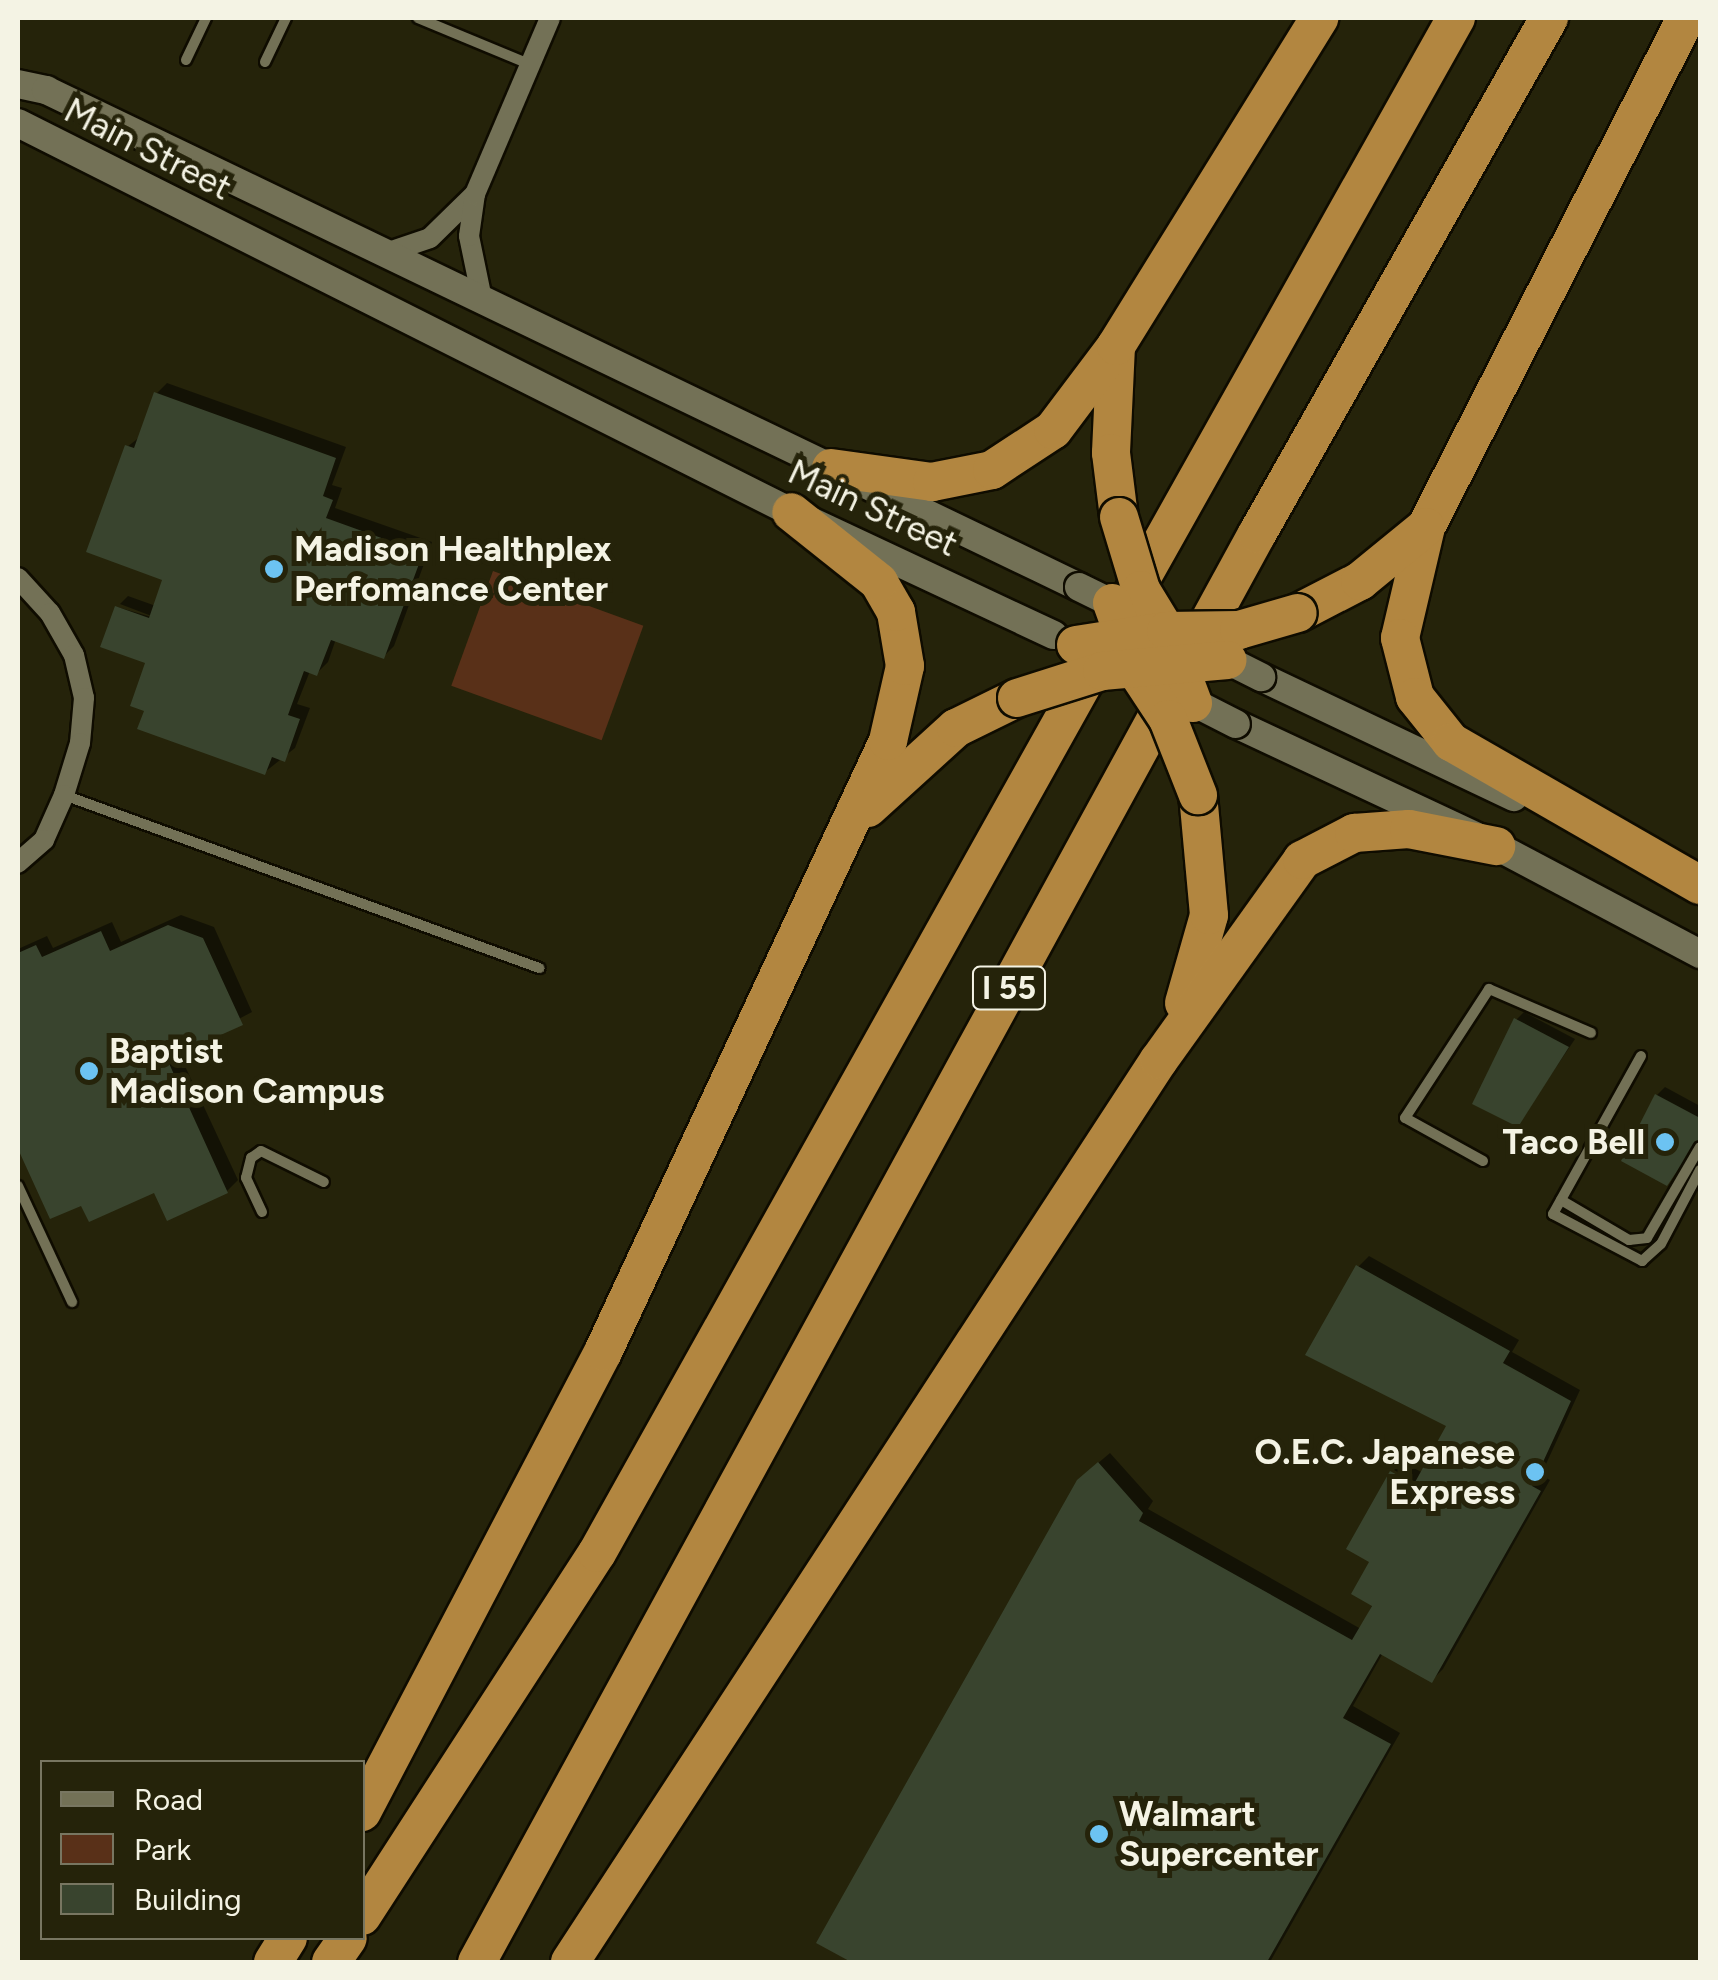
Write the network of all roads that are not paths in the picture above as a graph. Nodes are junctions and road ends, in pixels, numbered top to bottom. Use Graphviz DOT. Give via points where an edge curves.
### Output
graph roads {
  1 [pos="206,18"];
  2 [pos="286,18"];
  3 [pos="418,18"];
  4 [pos="550,18"];
  5 [pos="1320,18"];
  6 [pos="1456,18"];
  7 [pos="1549,18"];
  8 [pos="1686,18"];
  9 [pos="186,60"];
  10 [pos="266,62"];
  11 [pos="530,65"];
  12 [pos="18,84"];
  13 [pos="18,123"];
  14 [pos="474,194"];
  15 [pos="386,253"];
  16 [pos="482,299"];
  17 [pos="1116,346"];
  18 [pos="831,468"];
  19 [pos="791,512"];
  20 [pos="1426,527"];
  21 [pos="18,578"];
  22 [pos="1096,595"];
  23 [pos="1065,640"];
  24 [pos="1171,647"];
  25 [pos="1132,656"];
  26 [pos="1228,660"];
  27 [pos="1193,703"];
  28 [pos="64,795"];
  29 [pos="841,840"];
  30 [pos="1496,846"];
  31 [pos="18,863"];
  32 [pos="1700,885"];
  33 [pos="1700,954"];
  34 [pos="538,968"];
  35 [pos="1590,1033"];
  36 [pos="1641,1056"];
  37 [pos="1159,1060"];
  38 [pos="1700,1146"];
  39 [pos="1483,1161"];
  40 [pos="1700,1170"];
  41 [pos="324,1182"];
  42 [pos="18,1186"];
  43 [pos="1561,1200"];
  44 [pos="262,1212"];
  45 [pos="72,1302"];
  46 [pos="365,1806"];
  47 [pos="365,1911"];
  48 [pos="287,1940"];
  49 [pos="346,1940"];
  50 [pos="273,1962"];
  51 [pos="330,1962"];
  52 [pos="477,1962"];
  53 [pos="570,1962"];
  1 -- 9 [label="lane"];
  2 -- 10 [label="lane"];
  3 -- 11 [label="lane"];
  4 -- 11 [label="street"];
  5 -- 17 [label="highway"];
  6 -- 47 [label="highway, I 55" via="597,1553"];
  7 -- 52 [label="highway, I 55" via="1257,534"];
  8 -- 20 [label="highway"];
  11 -- 14 [label="street"];
  12 -- 15 [label="main road, Main Street" via="46,90"];
  13 -- 19 [label="main road, Main Street"];
  14 -- 15 [label="street" via="430,238"];
  14 -- 16 [label="street" via="469,236"];
  15 -- 16 [label="main road, Main Street"];
  16 -- 18 [label="main road, Main Street"];
  17 -- 18 [label="highway" via="1053,430 992,470 932,482"];
  17 -- 24 [label="highway, bridge" via="1111,453 1119,517 1140,590"];
  18 -- 22 [label="main road, Main Street"];
  19 -- 23 [label="main road, Main Street"];
  19 -- 29 [label="highway" via="879,582 896,612 906,666 888,741"];
  20 -- 24 [label="highway, bridge" via="1360,581 1298,613"];
  20 -- 32 [label="highway" via="1400,638 1415,698 1451,742"];
  21 -- 28 [label="street" via="50,614 74,655 81,684 80,744"];
  22 -- 24 [label="main road, Main Street, bridge"];
  22 -- 25 [label="highway, bridge"];
  23 -- 25 [label="highway, bridge"];
  24 -- 25 [label="highway, bridge"];
  24 -- 26 [label="highway, bridge"];
  24 -- 27 [label="highway, bridge"];
  25 -- 27 [label="main road, bridge"];
  25 -- 29 [label="highway, bridge" via="1016,698 956,728 888,785"];
  25 -- 37 [label="highway, bridge" via="1168,719 1198,795 1210,915 1197,973"];
  26 -- 32 [label="main road, bridge"];
  27 -- 30 [label="main road, bridge"];
  28 -- 31 [label="street" via="44,840"];
  28 -- 34 [label="lane"];
  29 -- 46 [label="highway" via="603,1352"];
  30 -- 33 [label="main road"];
  30 -- 37 [label="highway" via="1409,829 1354,833 1302,860"];
  35 -- 39 [label="lane" via="1489,989 1405,1118"];
  36 -- 43 [label="lane"];
  37 -- 53 [label="highway"];
  38 -- 43 [label="lane" via="1647,1238 1629,1240"];
  40 -- 43 [label="lane" via="1661,1244 1642,1261 1554,1214"];
  41 -- 44 [label="lane" via="261,1152 251,1158 246,1178"];
  42 -- 45 [label="lane"];
  48 -- 50 [label="highway"];
  49 -- 51 [label="highway"];
}
